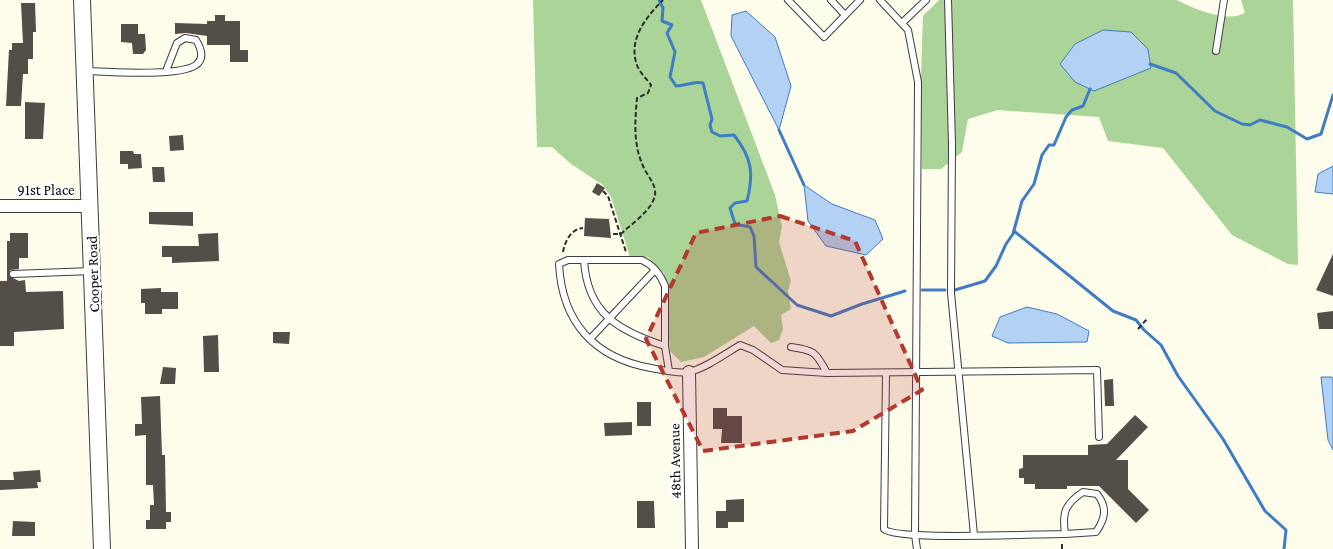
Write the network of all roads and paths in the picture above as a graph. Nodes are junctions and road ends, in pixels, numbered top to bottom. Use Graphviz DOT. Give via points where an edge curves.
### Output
graph roads {
  1 [pos="82,0"];
  2 [pos="663,0"];
  3 [pos="788,0"];
  4 [pos="831,0"];
  5 [pos="860,0"];
  6 [pos="880,0"];
  7 [pos="926,0"];
  8 [pos="948,0"];
  9 [pos="1224,0"];
  10 [pos="846,15"];
  11 [pos="902,24"];
  12 [pos="1216,51"];
  13 [pos="85,71"];
  14 [pos="166,71"];
  15 [pos="604,191"];
  16 [pos="0,206"];
  17 [pos="91,206"];
  18 [pos="583,228"];
  19 [pos="613,234"];
  20 [pos="621,234"];
  21 [pos="584,260"];
  22 [pos="628,260"];
  23 [pos="562,263"];
  24 [pos="654,270"];
  25 [pos="93,271"];
  26 [pos="13,274"];
  27 [pos="608,319"];
  28 [pos="1147,319"];
  29 [pos="1138,329"];
  30 [pos="590,339"];
  31 [pos="665,346"];
  32 [pos="791,347"];
  33 [pos="959,370"];
  34 [pos="669,371"];
  35 [pos="689,372"];
  36 [pos="827,373"];
  37 [pos="886,373"];
  38 [pos="917,373"];
  39 [pos="1099,437"];
  40 [pos="1065,534"];
  41 [pos="915,535"];
  42 [pos="974,535"];
  43 [pos="102,549"];
  44 [pos="692,549"];
  45 [pos="918,549"];
  1 -- 13 [label="street, Cooper Road"];
  2 -- 20 [label="path" via="649,14 636,39 635,61 651,85 648,93 637,98 635,141 643,166 653,181 654,200 646,212"];
  3 -- 10 [label="lane" via="824,37"];
  4 -- 10 [label="lane"];
  5 -- 10 [label="lane"];
  6 -- 11 [label="lane"];
  7 -- 11 [label="lane"];
  8 -- 33 [label="lane" via="952,144 951,293"];
  9 -- 12 [label="lane"];
  11 -- 38 [label="lane" via="908,30 918,82"];
  13 -- 14 [label="lane"];
  13 -- 17 [label="street, Cooper Road"];
  14 -- 14 [label="lane" via="196,64 201,57 201,48 196,40 185,38 177,44"];
  15 -- 20 [label="path"];
  16 -- 17 [label="street, 91st Place"];
  17 -- 25 [label="street, Cooper Road"];
  18 -- 23 [label="path" via="574,230 568,238"];
  19 -- 20 [label="path"];
  20 -- 22 [label="path"];
  21 -- 22 [label="lane"];
  21 -- 23 [label="lane"];
  21 -- 27 [label="lane" via="585,279 592,298"];
  22 -- 24 [label="lane" via="642,260"];
  23 -- 30 [label="lane" via="559,264 560,288 569,310"];
  24 -- 27 [label="lane"];
  24 -- 31 [label="lane" via="665,286"];
  25 -- 26 [label="lane"];
  25 -- 43 [label="street, Cooper Road"];
  27 -- 30 [label="lane"];
  27 -- 31 [label="lane" via="619,329"];
  28 -- 29 [label="path"];
  30 -- 34 [label="lane" via="603,351 637,366"];
  31 -- 34 [label="lane"];
  32 -- 36 [label="lane" via="810,349 819,357"];
  33 -- 38 [label="lane"];
  33 -- 39 [label="lane" via="1097,370"];
  33 -- 42 [label="lane"];
  34 -- 35 [label="lane"];
  35 -- 36 [label="lane" via="740,345 782,370"];
  35 -- 44 [label="street, 48th Avenue"];
  36 -- 37 [label="lane"];
  37 -- 38 [label="lane"];
  37 -- 41 [label="lane" via="884,529 887,533"];
  38 -- 41 [label="lane"];
  40 -- 40 [label="lane" via="1096,532 1105,511 1097,494 1083,492 1070,501 1064,513"];
  40 -- 42 [label="lane"];
  41 -- 42 [label="lane"];
  41 -- 45 [label="lane"];
}
